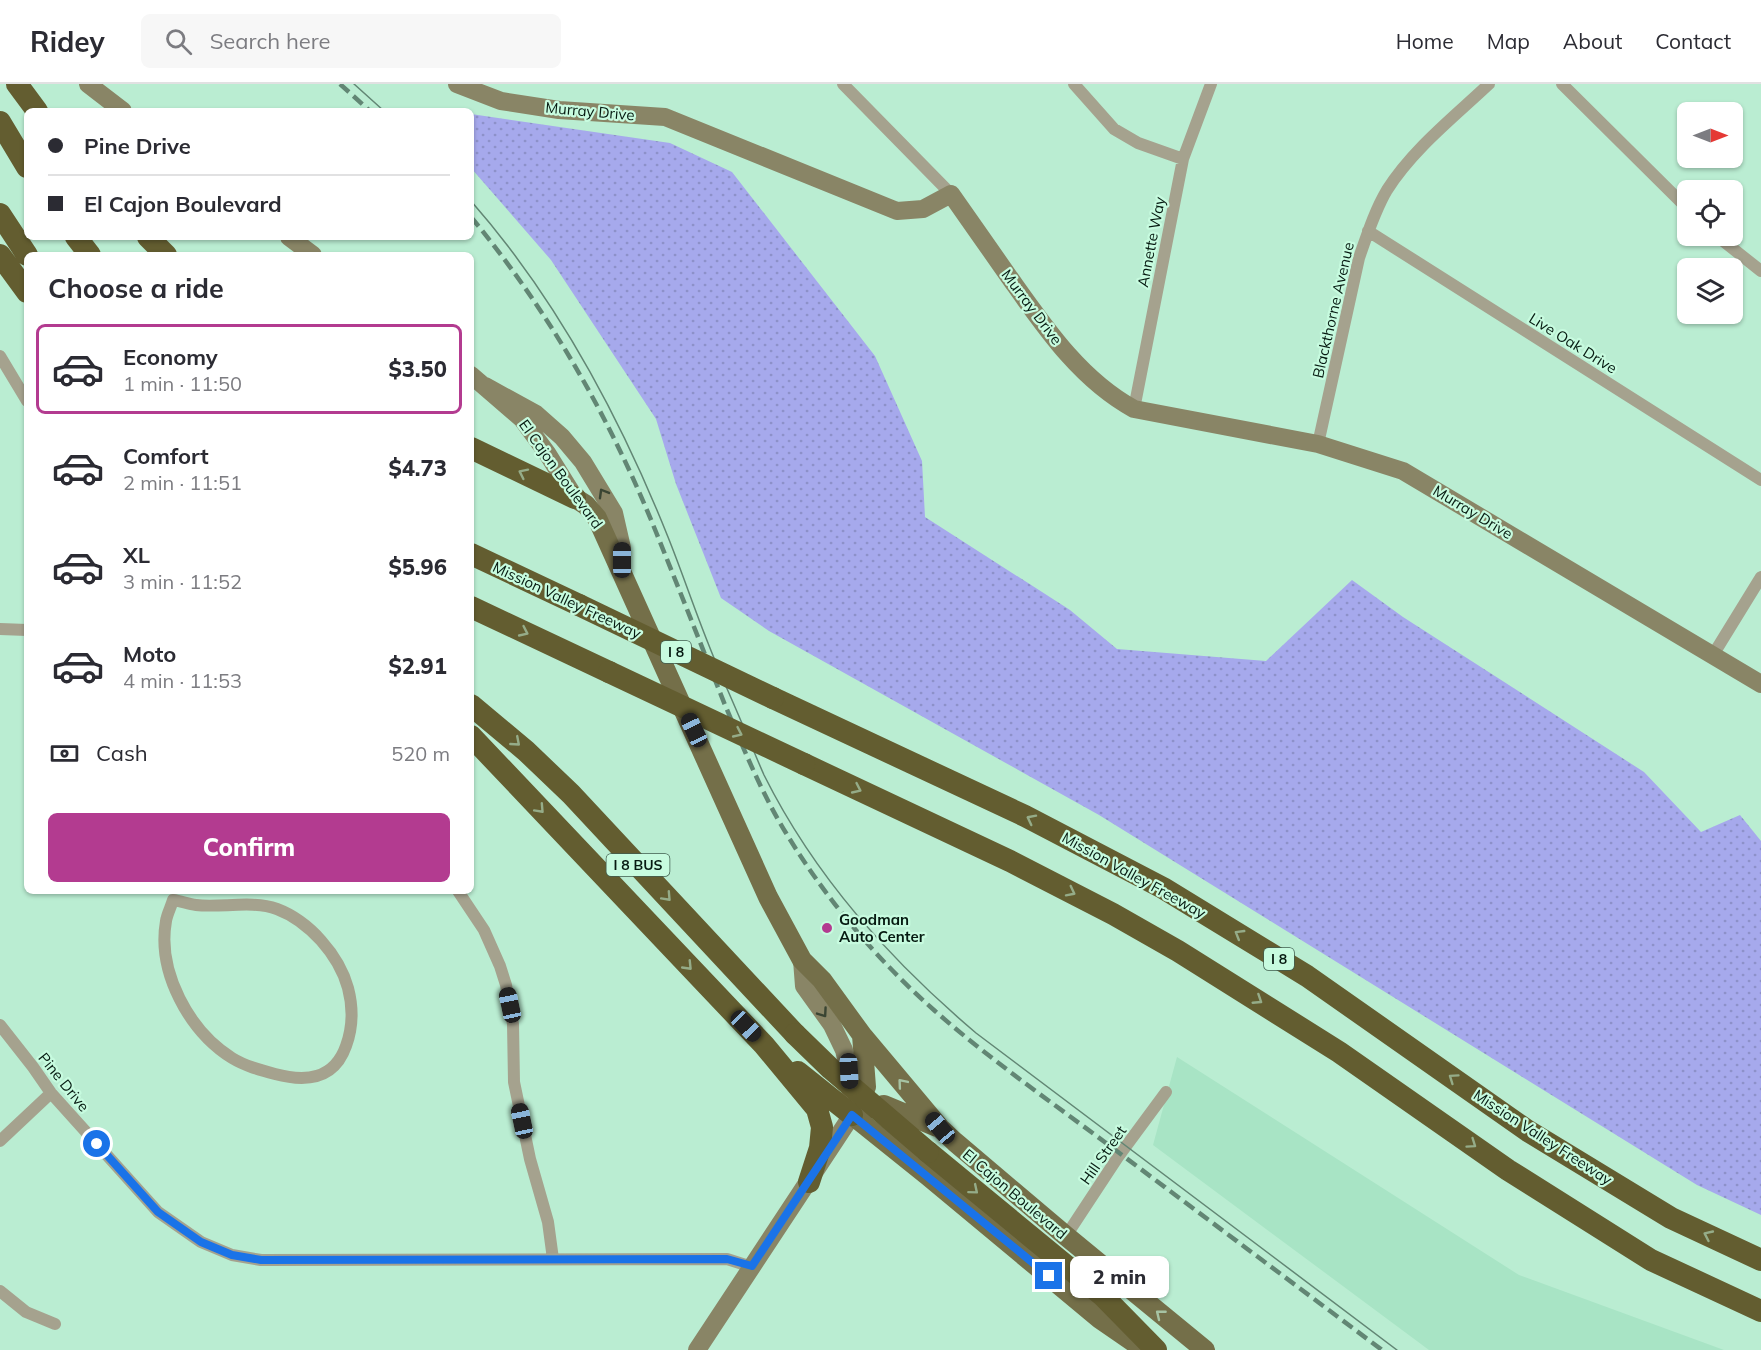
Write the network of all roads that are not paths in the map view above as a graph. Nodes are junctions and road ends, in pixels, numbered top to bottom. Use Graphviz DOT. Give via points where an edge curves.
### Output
graph roads {
  1 [pos="17,84"];
  2 [pos="88,84"];
  3 [pos="457,84"];
  4 [pos="843,84"];
  5 [pos="1074,84"];
  6 [pos="1211,84"];
  7 [pos="1489,84"];
  8 [pos="1563,84"];
  9 [pos="35,108"];
  10 [pos="119,108"];
  11 [pos="0,122"];
  12 [pos="1183,159"];
  13 [pos="24,162"];
  14 [pos="951,194"];
  15 [pos="1677,198"];
  16 [pos="0,214"];
  17 [pos="1368,231"];
  18 [pos="78,240"];
  19 [pos="151,240"];
  20 [pos="293,240"];
  21 [pos="1730,246"];
  22 [pos="25,252"];
  23 [pos="88,252"];
  24 [pos="163,252"];
  25 [pos="309,252"];
  26 [pos="0,255"];
  27 [pos="1761,271"];
  28 [pos="24,288"];
  29 [pos="0,356"];
  30 [pos="478,380"];
  31 [pos="24,396"];
  32 [pos="1134,409"];
  33 [pos="1318,444"];
  34 [pos="474,449"];
  35 [pos="1761,480"];
  36 [pos="575,498"];
  37 [pos="474,555"];
  38 [pos="622,572"];
  39 [pos="1761,577"];
  40 [pos="474,608"];
  41 [pos="0,629"];
  42 [pos="24,630"];
  43 [pos="1713,655"];
  44 [pos="1761,684"];
  45 [pos="474,708"];
  46 [pos="474,739"];
  47 [pos="460,894"];
  48 [pos="176,895"];
  49 [pos="802,960"];
  50 [pos="0,1025"];
  51 [pos="862,1035"];
  52 [pos="764,1045"];
  53 [pos="1166,1092"];
  54 [pos="51,1093"];
  55 [pos="852,1115"];
  56 [pos="940,1128"];
  57 [pos="0,1141"];
  58 [pos="808,1182"];
  59 [pos="1066,1236"];
  60 [pos="553,1259"];
  61 [pos="1761,1260"];
  62 [pos="752,1266"];
  63 [pos="0,1291"];
  64 [pos="1761,1311"];
  65 [pos="55,1324"];
  66 [pos="697,1350"];
  67 [pos="1145,1350"];
  68 [pos="1156,1350"];
  69 [pos="1205,1350"];
  1 -- 9 [label="highway"];
  2 -- 10 [label="street"];
  3 -- 14 [label="street, Murray Drive" via="501,101 524,105 665,117 897,211 923,209"];
  4 -- 14 [label="street"];
  5 -- 12 [label="street" via="1114,129 1138,143"];
  6 -- 12 [label="street, Annette Way"];
  7 -- 17 [label="street, Blackthorne Avenue" via="1408,161 1386,191"];
  8 -- 15 [label="street"];
  11 -- 13 [label="highway"];
  12 -- 32 [label="street, Annette Way"];
  14 -- 32 [label="street, Murray Drive" via="1050,335 1086,374"];
  16 -- 22 [label="highway"];
  17 -- 33 [label="street, Blackthorne Avenue"];
  17 -- 35 [label="street, Live Oak Drive"];
  18 -- 23 [label="highway"];
  19 -- 24 [label="highway"];
  20 -- 25 [label="street"];
  21 -- 27 [label="street"];
  26 -- 28 [label="highway"];
  29 -- 31 [label="street"];
  30 -- 36 [label="street, El Cajon Boulevard" via="522,419"];
  38 -- 30 [label="street, El Cajon Boulevard, one-way" via="622,548 614,513 583,462 536,414"];
  32 -- 33 [label="street, Murray Drive"];
  33 -- 43 [label="street, Murray Drive" via="1403,471"];
  36 -- 34 [label="highway, one-way"];
  36 -- 38 [label="main road, El Cajon Boulevard" via="597,518"];
  61 -- 37 [label="highway, Mission Valley Freeway / I 8, one-way, bridge" via="1671,1218 1528,1131 1307,976 1163,888 1025,816"];
  38 -- 49 [label="main road, El Cajon Boulevard" via="768,897"];
  39 -- 43 [label="street"];
  40 -- 64 [label="highway, one-way, bridge" via="1010,861 1113,914 1339,1052 1508,1170 1651,1260"];
  41 -- 42 [label="street"];
  43 -- 44 [label="street, Murray Drive"];
  45 -- 68 [label="highway, I 8 BUS, one-way, bridge" via="571,794 831,1069 1103,1296"];
  46 -- 52 [label="highway, one-way"];
  47 -- 60 [label="street" via="484,930 506,985 513,1024 514,1082 548,1222"];
  48 -- 48 [label="street" via="166,919 164,938 169,967 179,996 200,1029 216,1047 252,1067 306,1079 328,1071 344,1052 352,1017 342,971 322,941 293,916 274,908 196,905"];
  49 -- 51 [label="main road, El Cajon Boulevard" via="822,980"];
  49 -- 55 [label="street, El Cajon Boulevard, one-way" via="804,986 844,1050"];
  50 -- 54 [label="street, Pine Drive"];
  51 -- 55 [label="main road" via="866,1087"];
  56 -- 51 [label="main road, El Cajon Boulevard, one-way"];
  52 -- 55 [label="highway"];
  52 -- 58 [label="highway" via="817,1109 822,1127 820,1148"];
  53 -- 59 [label="street, Hill Street"];
  54 -- 57 [label="street"];
  54 -- 60 [label="street, Pine Drive" via="158,1212 201,1242 232,1255 261,1260"];
  55 -- 56 [label="main road" via="884,1105"];
  55 -- 58 [label="street"];
  55 -- 67 [label="main road" via="1100,1319"];
  56 -- 59 [label="main road, El Cajon Boulevard"];
  58 -- 62 [label="street"];
  69 -- 59 [label="main road, El Cajon Boulevard, one-way"];
  60 -- 62 [label="street, Pine Drive" via="727,1259"];
  62 -- 66 [label="street"];
  63 -- 65 [label="street" via="26,1312"];
}
